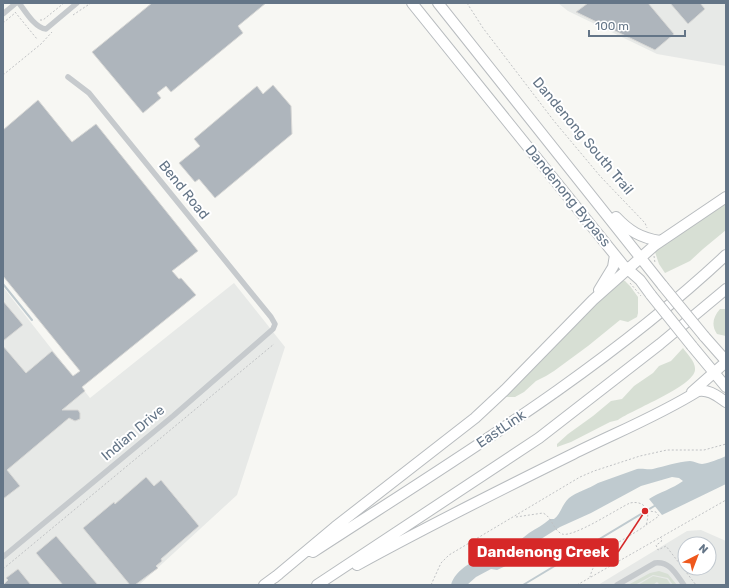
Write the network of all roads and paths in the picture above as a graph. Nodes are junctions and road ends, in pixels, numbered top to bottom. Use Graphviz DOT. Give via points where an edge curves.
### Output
graph roads {
  1 [pos="64,3"];
  2 [pos="77,3"];
  3 [pos="90,3"];
  4 [pos="412,3"];
  5 [pos="438,3"];
  6 [pos="466,3"];
  7 [pos="15,4"];
  8 [pos="16,12"];
  9 [pos="3,14"];
  10 [pos="72,15"];
  11 [pos="33,20"];
  12 [pos="3,23"];
  13 [pos="53,31"];
  14 [pos="38,39"];
  15 [pos="3,75"];
  16 [pos="68,77"];
  17 [pos="570,167"];
  18 [pos="726,197"];
  19 [pos="643,238"];
  20 [pos="660,241"];
  21 [pos="645,254"];
  22 [pos="615,255"];
  23 [pos="726,255"];
  24 [pos="657,265"];
  25 [pos="628,270"];
  26 [pos="630,283"];
  27 [pos="726,289"];
  28 [pos="648,298"];
  29 [pos="593,300"];
  30 [pos="275,324"];
  31 [pos="274,344"];
  32 [pos="726,362"];
  33 [pos="714,372"];
  34 [pos="726,388"];
  35 [pos="726,402"];
  36 [pos="673,406"];
  37 [pos="726,444"];
  38 [pos="726,500"];
  39 [pos="648,511"];
  40 [pos="514,517"];
  41 [pos="646,525"];
  42 [pos="660,537"];
  43 [pos="3,556"];
  44 [pos="3,569"];
  45 [pos="590,577"];
  46 [pos="274,578"];
  47 [pos="264,585"];
  48 [pos="317,585"];
  49 [pos="321,585"];
  50 [pos="431,585"];
  51 [pos="577,585"];
  52 [pos="617,585"];
  53 [pos="684,585"];
  54 [pos="696,585"];
  1 -- 11 [label="path" via="43,20 36,17"];
  2 -- 11 [label="street" via="46,28 37,25"];
  3 -- 10 [label="path"];
  4 -- 22 [label="highway, Dandenong Bypass"];
  5 -- 17 [label="highway, Dandenong Bypass"];
  6 -- 19 [label="path, Dandenong South Trail" via="554,121 600,176 645,223 647,229"];
  7 -- 8 [label="path"];
  7 -- 9 [label="street"];
  7 -- 11 [label="street"];
  8 -- 12 [label="path"];
  8 -- 14 [label="path"];
  13 -- 15 [label="path"];
  16 -- 30 [label="street, Bend Road" via="89,93"];
  17 -- 19 [label="highway" via="618,220"];
  17 -- 21 [label="highway, Dandenong Bypass"];
  18 -- 20 [label="highway"];
  19 -- 20 [label="highway"];
  20 -- 21 [label="highway"];
  21 -- 24 [label="path" via="654,257"];
  21 -- 25 [label="highway"];
  21 -- 32 [label="highway, Dandenong Bypass, bridge" via="663,286"];
  22 -- 25 [label="highway, Dandenong Bypass"];
  22 -- 29 [label="highway" via="613,267"];
  23 -- 46 [label="highway, EastLink" via="602,359 499,431"];
  25 -- 28 [label="highway, Dandenong Bypass" via="640,280"];
  25 -- 29 [label="highway"];
  26 -- 28 [label="path"];
  27 -- 48 [label="highway, EastLink" via="539,438"];
  28 -- 33 [label="highway, Dandenong Bypass, bridge"];
  29 -- 46 [label="highway" via="475,418 346,518"];
  30 -- 43 [label="street, Indian Drive" via="273,329 173,416"];
  31 -- 44 [label="path"];
  32 -- 33 [label="highway"];
  33 -- 34 [label="highway, Dandenong Bypass"];
  33 -- 36 [label="highway"];
  35 -- 36 [label="highway" via="704,390"];
  36 -- 49 [label="highway" via="473,503"];
  37 -- 40 [label="path" via="704,450 667,450 605,467 580,477"];
  38 -- 42 [label="path"];
  39 -- 40 [label="path" via="637,501 630,503 572,534 557,531 543,513"];
  39 -- 41 [label="path"];
  39 -- 41 [label="path" via="656,512 659,516"];
  40 -- 50 [label="path" via="449,555 441,563"];
  41 -- 45 [label="path" via="606,550 593,567"];
  42 -- 45 [label="path"];
  42 -- 54 [label="path" via="661,542 656,545 658,550 666,546"];
  45 -- 51 [label="path"];
  46 -- 47 [label="highway, EastLink"];
  52 -- 53 [label="street" via="660,562 672,568"];
}
